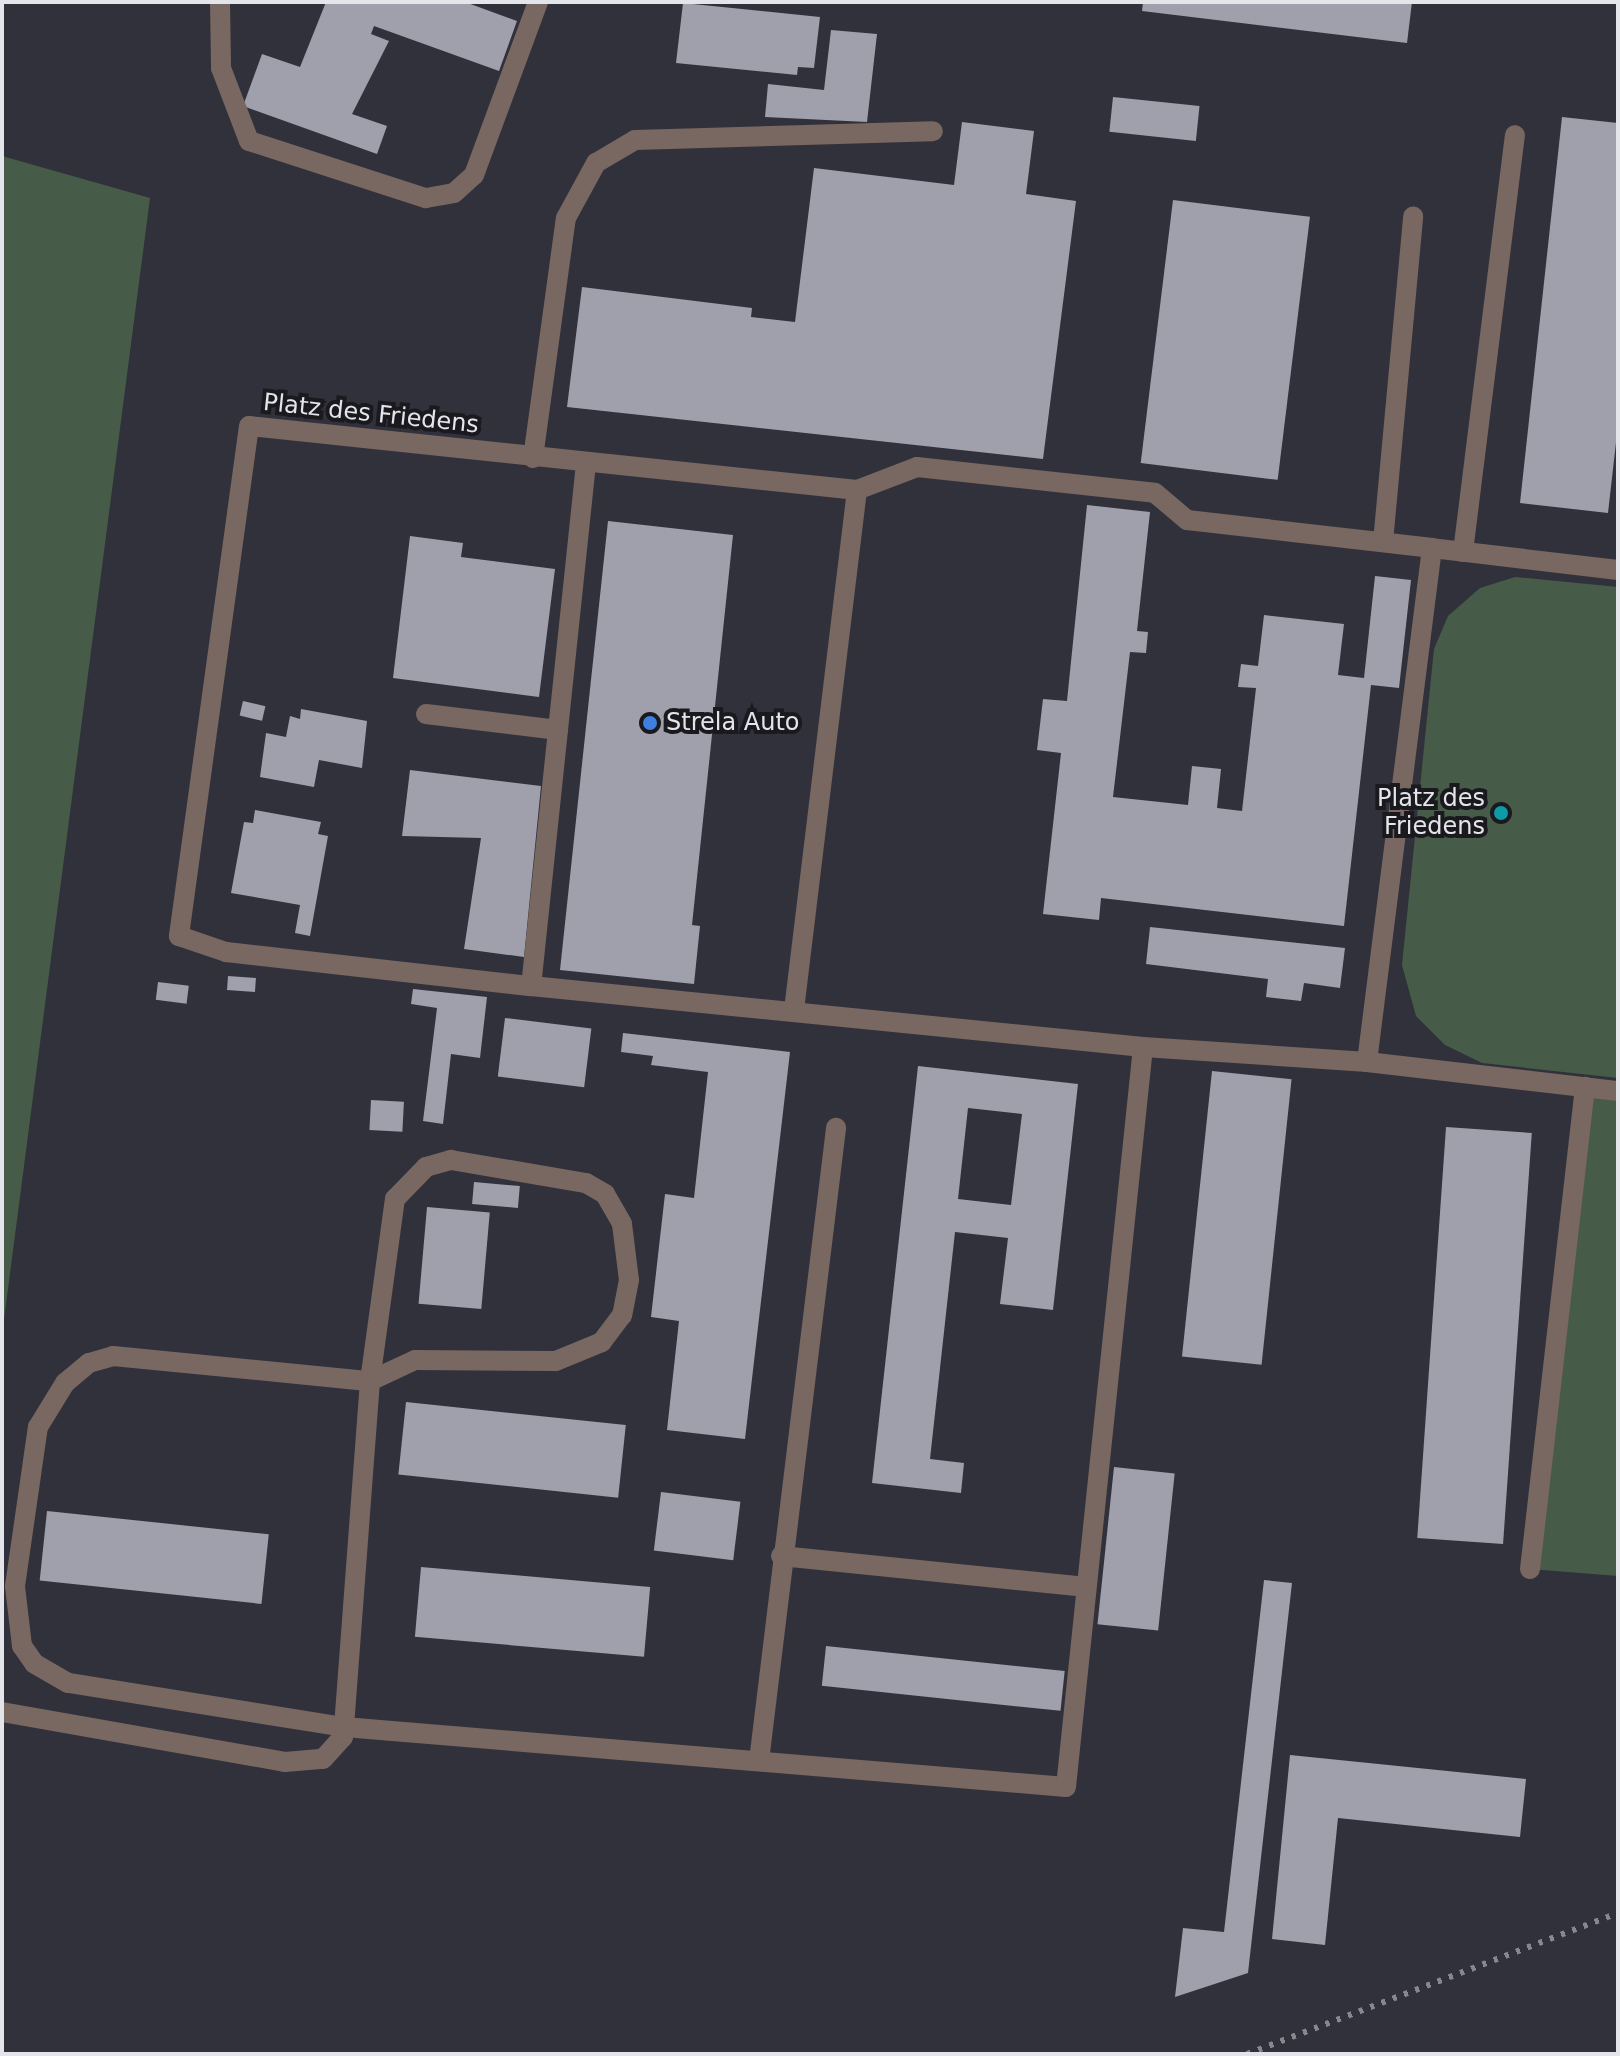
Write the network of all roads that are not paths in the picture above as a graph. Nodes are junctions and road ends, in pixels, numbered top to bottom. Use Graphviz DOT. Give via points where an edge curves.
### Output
graph roads {
  1 [pos="220,2"];
  2 [pos="538,2"];
  3 [pos="933,131"];
  4 [pos="1515,135"];
  5 [pos="1413,216"];
  6 [pos="533,458"];
  7 [pos="586,463"];
  8 [pos="857,490"];
  9 [pos="1383,542"];
  10 [pos="1432,548"];
  11 [pos="1463,552"];
  12 [pos="1618,570"];
  13 [pos="426,714"];
  14 [pos="558,730"];
  15 [pos="531,986"];
  16 [pos="794,1010"];
  17 [pos="1143,1047"];
  18 [pos="1367,1062"];
  19 [pos="1585,1087"];
  20 [pos="1618,1091"];
  21 [pos="836,1128"];
  22 [pos="370,1381"];
  23 [pos="781,1556"];
  24 [pos="1530,1569"];
  25 [pos="1086,1587"];
  26 [pos="2,1712"];
  27 [pos="344,1727"];
  28 [pos="759,1761"];
  1 -- 2 [label="street" via="221,68 249,141 426,198 454,193 474,175"];
  3 -- 6 [label="street" via="635,140 596,163 566,218"];
  4 -- 11 [label="street"];
  5 -- 9 [label="street"];
  6 -- 7 [label="street, Platz des Friedens"];
  6 -- 15 [label="street, Platz des Friedens" via="249,426 179,936 226,952"];
  7 -- 8 [label="street, Platz des Friedens"];
  7 -- 14 [label="street"];
  8 -- 9 [label="street" via="917,467 1155,493 1187,520"];
  8 -- 16 [label="street"];
  9 -- 10 [label="street"];
  10 -- 11 [label="street"];
  10 -- 18 [label="street"];
  11 -- 12 [label="street"];
  13 -- 14 [label="street"];
  14 -- 15 [label="street"];
  15 -- 16 [label="street, Platz des Friedens"];
  16 -- 17 [label="street, Platz des Friedens"];
  17 -- 18 [label="street, Platz des Friedens"];
  17 -- 25 [label="street"];
  18 -- 19 [label="street, Platz des Friedens"];
  19 -- 20 [label="street, Platz des Friedens"];
  19 -- 24 [label="street"];
  21 -- 23 [label="street"];
  22 -- 22 [label="street" via="415,1360 524,1364 593,1349 615,1329 627,1301 628,1251 616,1208 586,1183 554,1176 476,1160 426,1167 395,1199"];
  22 -- 27 [label="street"];
  22 -- 27 [label="street" via="113,1356 89,1363 52,1400 38,1427 14,1596 22,1646 59,1680"];
  23 -- 25 [label="street"];
  23 -- 28 [label="street"];
  25 -- 28 [label="street" via="1066,1787"];
  26 -- 27 [label="street" via="298,1762 333,1754"];
  27 -- 28 [label="street"];
}
